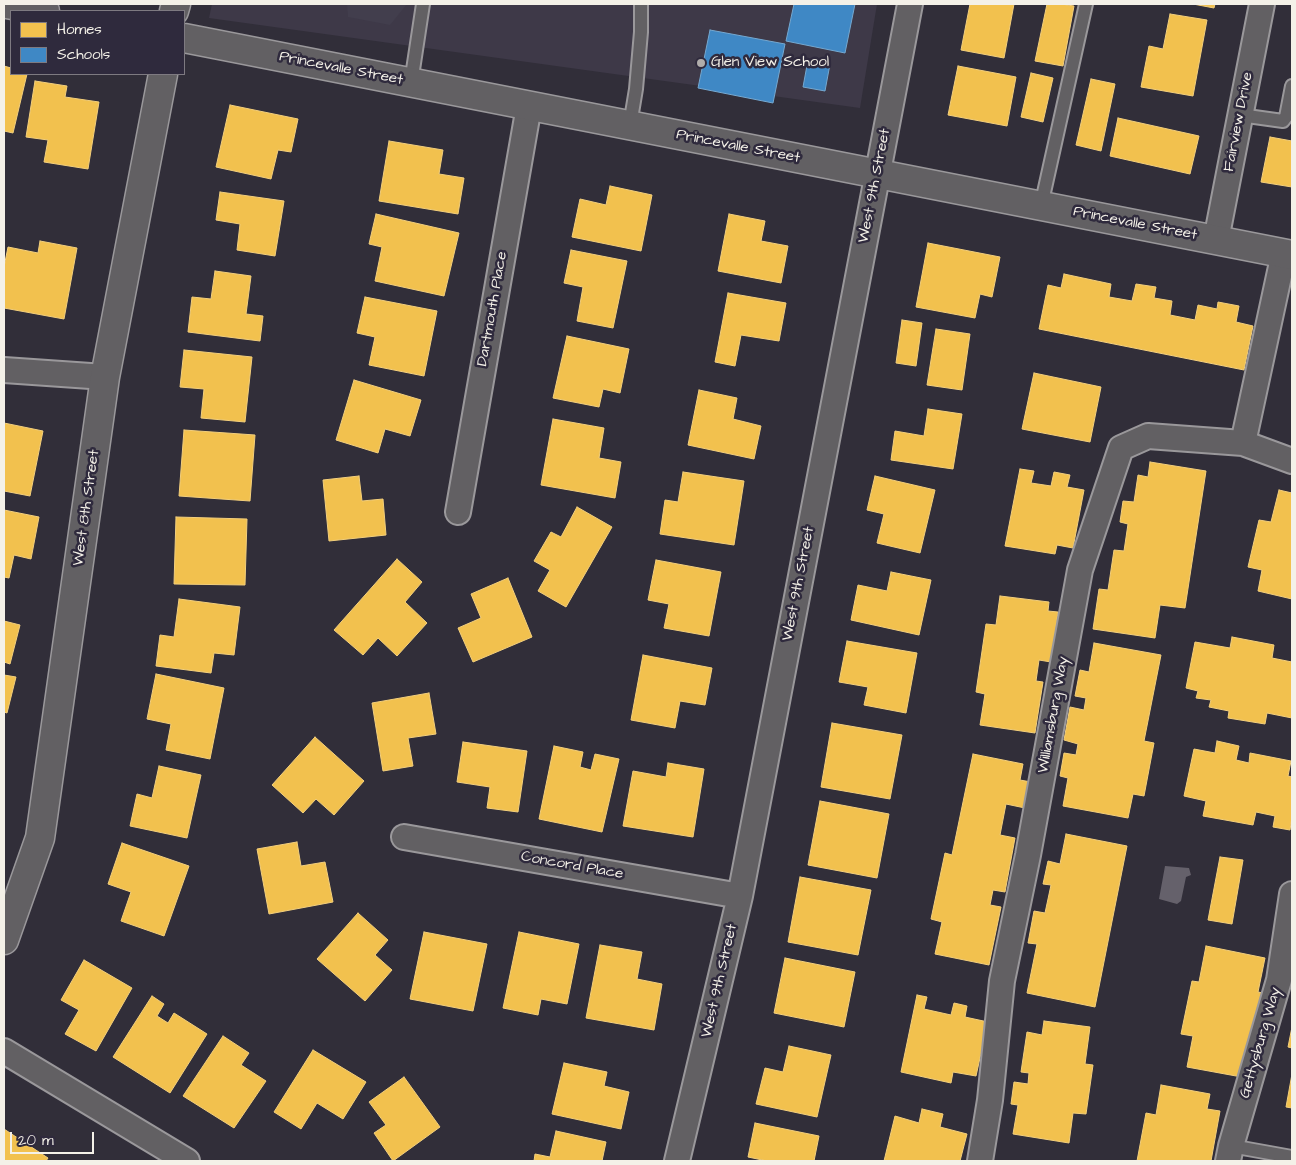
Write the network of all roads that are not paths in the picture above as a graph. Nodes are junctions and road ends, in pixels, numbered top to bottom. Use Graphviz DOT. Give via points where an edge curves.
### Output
graph roads {
  1 [pos="6,4"];
  2 [pos="424,4"];
  3 [pos="641,4"];
  4 [pos="910,4"];
  5 [pos="1086,4"];
  6 [pos="1262,4"];
  7 [pos="39,10"];
  8 [pos="185,38"];
  9 [pos="163,75"];
  10 [pos="411,83"];
  11 [pos="1292,86"];
  12 [pos="528,106"];
  13 [pos="1240,115"];
  14 [pos="630,126"];
  15 [pos="877,174"];
  16 [pos="1041,206"];
  17 [pos="1216,240"];
  18 [pos="1288,254"];
  19 [pos="4,370"];
  20 [pos="105,377"];
  21 [pos="1243,442"];
  22 [pos="1292,461"];
  23 [pos="458,512"];
  24 [pos="404,837"];
  25 [pos="740,896"];
  26 [pos="1292,905"];
  27 [pos="4,940"];
  28 [pos="4,1051"];
  29 [pos="1230,1153"];
  30 [pos="1292,1157"];
  31 [pos="187,1161"];
  32 [pos="678,1161"];
  33 [pos="980,1161"];
  1 -- 7 [label="street"];
  2 -- 10 [label="lane"];
  3 -- 14 [label="lane" via="636,89"];
  4 -- 15 [label="street, West 9th Street"];
  5 -- 16 [label="lane"];
  6 -- 13 [label="street, Fairview Drive"];
  8 -- 10 [label="street, Princevalle Street"];
  9 -- 20 [label="street, West 8th Street"];
  10 -- 12 [label="street, Princevalle Street"];
  11 -- 13 [label="lane" via="1284,122"];
  12 -- 14 [label="street, Princevalle Street"];
  12 -- 23 [label="street, Dartmouth Place"];
  13 -- 17 [label="street, Fairview Drive"];
  14 -- 15 [label="street, Princevalle Street"];
  15 -- 16 [label="street, Princevalle Street"];
  15 -- 25 [label="street, West 9th Street"];
  16 -- 17 [label="street, Princevalle Street"];
  17 -- 18 [label="street, Princevalle Street"];
  18 -- 21 [label="street"];
  19 -- 20 [label="street"];
  20 -- 27 [label="street, West 8th Street" via="40,838"];
  21 -- 22 [label="street, Williamsburg Way"];
  21 -- 33 [label="street, Williamsburg Way" via="1148,436 1121,448 1080,570 1002,981 990,1100"];
  24 -- 25 [label="street, Concord Place"];
  25 -- 32 [label="street, West 9th Street"];
  26 -- 29 [label="street, Gettysburg Way" via="1280,980"];
  28 -- 31 [label="street"];
  29 -- 30 [label="lane"];
}
